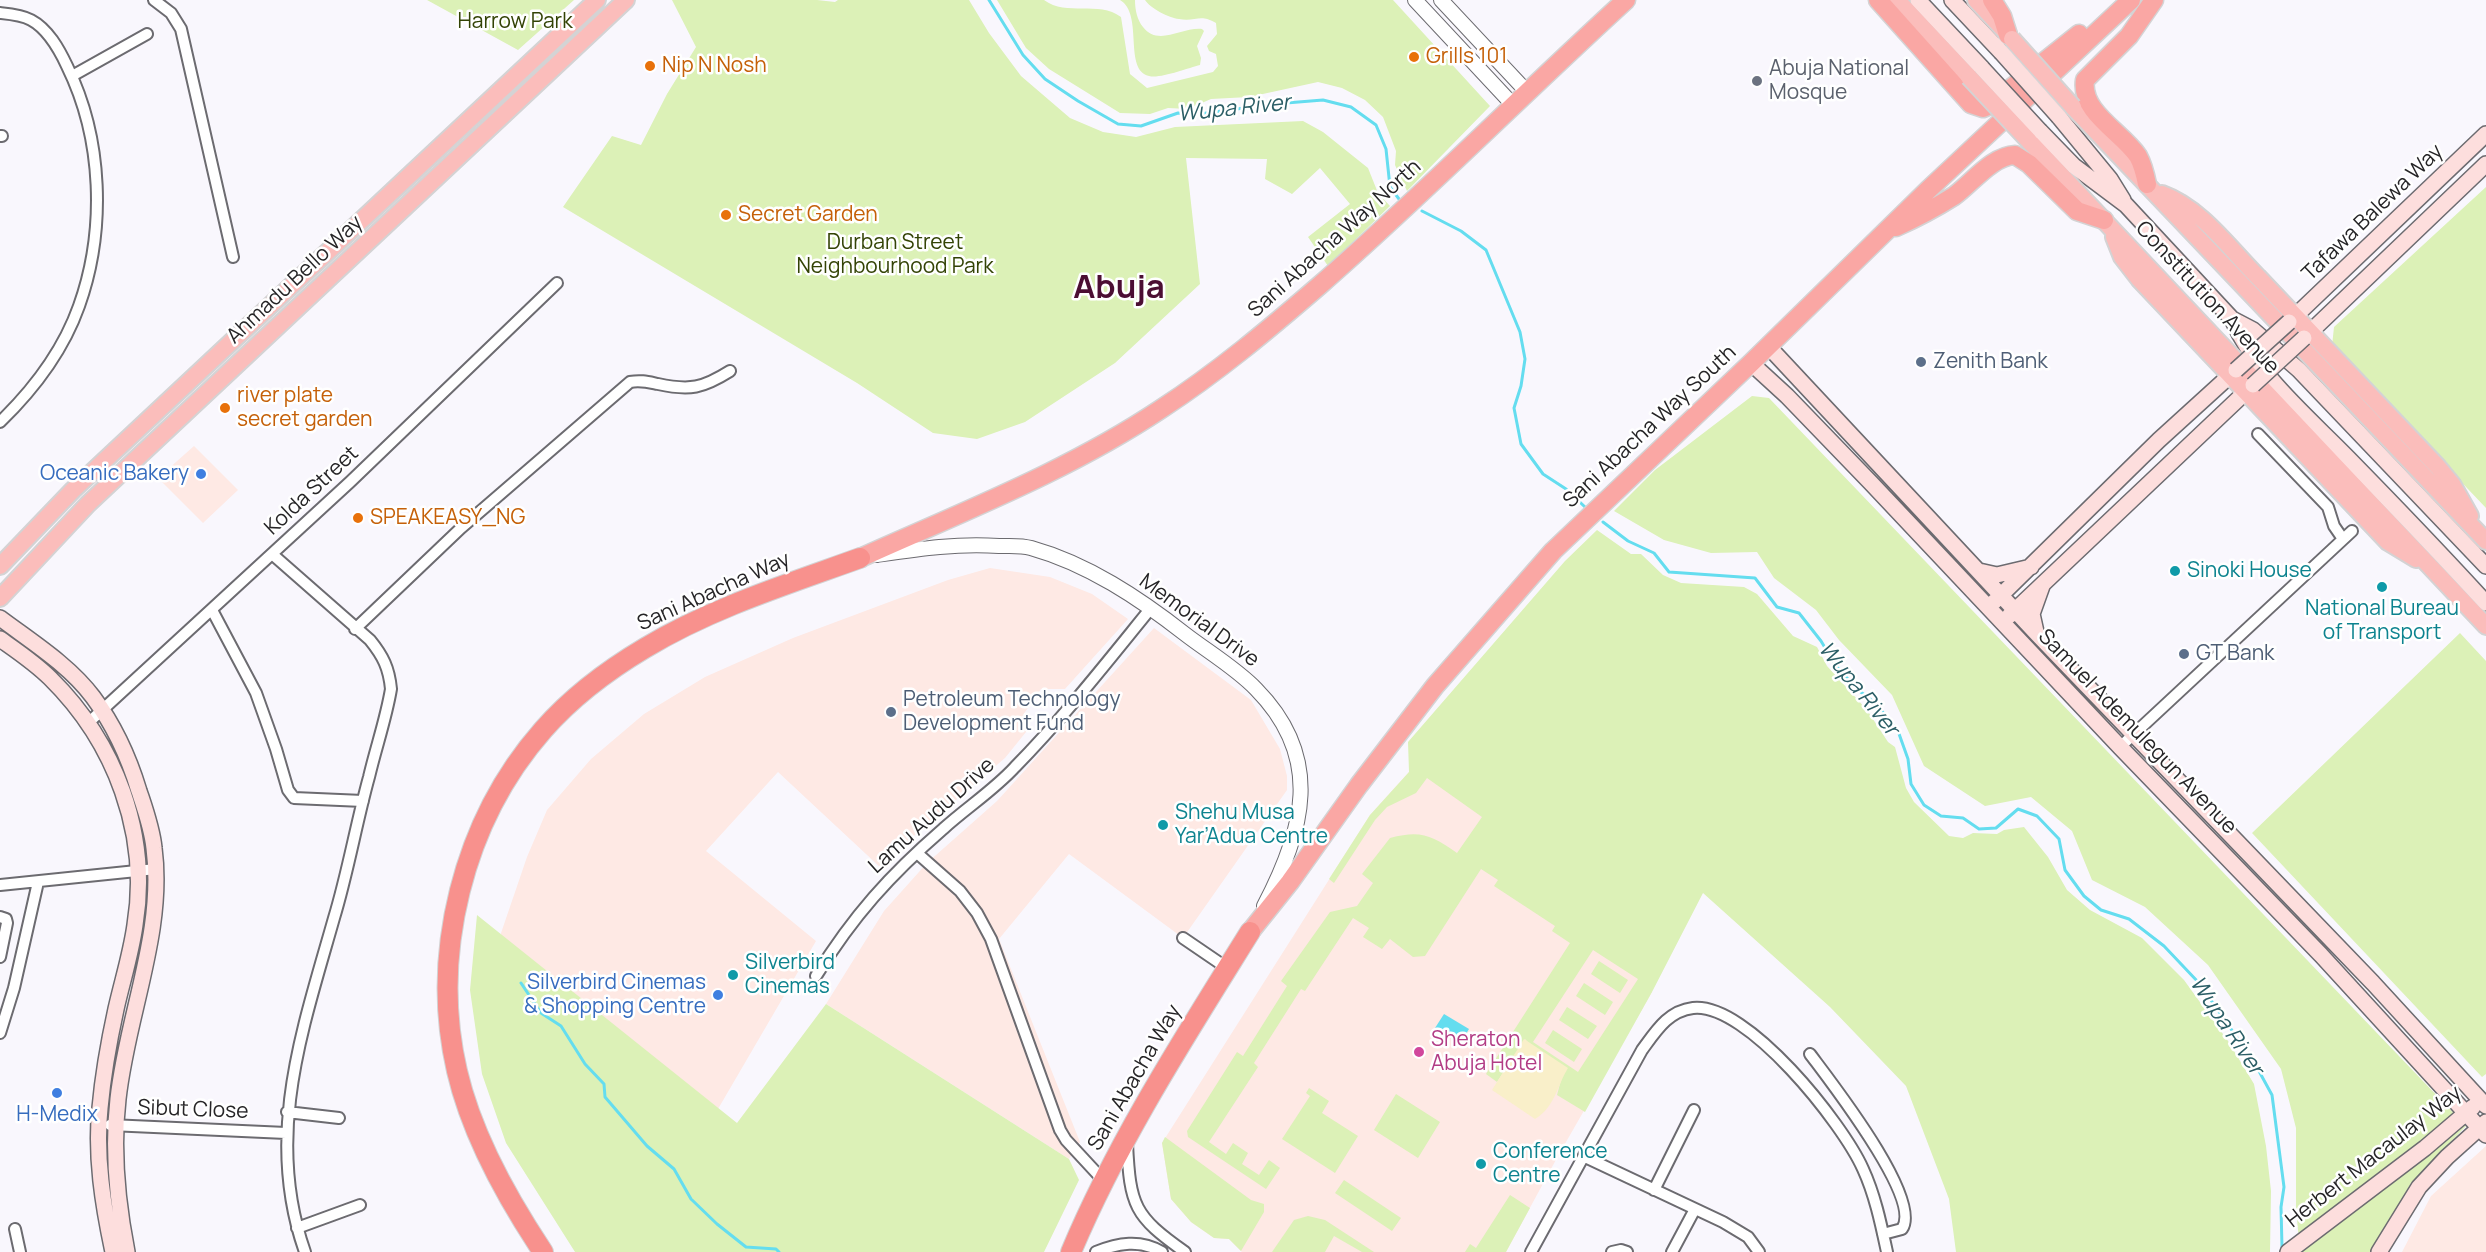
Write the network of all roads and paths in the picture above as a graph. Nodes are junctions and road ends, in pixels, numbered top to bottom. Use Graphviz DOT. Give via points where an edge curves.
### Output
graph roads {
  1 [pos="154,0"];
  2 [pos="597,0"];
  3 [pos="626,0"];
  4 [pos="1415,0"];
  5 [pos="1441,0"];
  6 [pos="1626,0"];
  7 [pos="1878,0"];
  8 [pos="1897,0"];
  9 [pos="1918,0"];
  10 [pos="1952,0"];
  11 [pos="1976,0"];
  12 [pos="1992,0"];
  13 [pos="2131,0"];
  14 [pos="2154,0"];
  15 [pos="0,13"];
  16 [pos="2105,24"];
  17 [pos="147,34"];
  18 [pos="2010,37"];
  19 [pos="1975,73"];
  20 [pos="72,76"];
  21 [pos="1528,93"];
  22 [pos="1514,106"];
  23 [pos="2486,134"];
  24 [pos="2034,136"];
  25 [pos="2486,164"];
  26 [pos="2151,188"];
  27 [pos="2126,205"];
  28 [pos="2108,225"];
  29 [pos="1884,233"];
  30 [pos="233,256"];
  31 [pos="557,283"];
  32 [pos="2232,319"];
  33 [pos="2292,319"];
  34 [pos="2307,335"];
  35 [pos="1768,346"];
  36 [pos="1751,363"];
  37 [pos="730,370"];
  38 [pos="2234,373"];
  39 [pos="2249,388"];
  40 [pos="0,422"];
  41 [pos="2258,434"];
  42 [pos="1046,474"];
  43 [pos="2441,494"];
  44 [pos="2482,537"];
  45 [pos="2393,538"];
  46 [pos="272,554"];
  47 [pos="860,558"];
  48 [pos="0,566"];
  49 [pos="2486,566"];
  50 [pos="2031,567"];
  51 [pos="1979,571"];
  52 [pos="2043,584"];
  53 [pos="2001,595"];
  54 [pos="0,598"];
  55 [pos="2486,603"];
  56 [pos="1989,607"];
  57 [pos="1151,608"];
  58 [pos="213,610"];
  59 [pos="2016,610"];
  60 [pos="0,618"];
  61 [pos="2003,622"];
  62 [pos="2486,626"];
  63 [pos="355,629"];
  64 [pos="2037,634"];
  65 [pos="0,639"];
  66 [pos="103,711"];
  67 [pos="88,723"];
  68 [pos="2132,735"];
  69 [pos="2120,747"];
  70 [pos="363,801"];
  71 [pos="916,853"];
  72 [pos="156,869"];
  73 [pos="140,871"];
  74 [pos="38,882"];
  75 [pos="0,885"];
  76 [pos="0,917"];
  77 [pos="1250,932"];
  78 [pos="1183,938"];
  79 [pos="0,957"];
  80 [pos="1227,969"];
  81 [pos="816,976"];
  82 [pos="3,1015"];
  83 [pos="0,1033"];
  84 [pos="1810,1053"];
  85 [pos="2484,1100"];
  86 [pos="1694,1110"];
  87 [pos="287,1112"];
  88 [pos="2466,1113"];
  89 [pos="339,1118"];
  90 [pos="99,1125"];
  91 [pos="115,1126"];
  92 [pos="2484,1128"];
  93 [pos="286,1133"];
  94 [pos="1127,1138"];
  95 [pos="1585,1157"];
  96 [pos="1104,1182"];
  97 [pos="1654,1190"];
  98 [pos="360,1205"];
  99 [pos="1695,1209"];
  100 [pos="297,1228"];
  101 [pos="15,1229"];
  102 [pos="1883,1234"];
  103 [pos="20,1252"];
  104 [pos="113,1252"];
  105 [pos="127,1252"];
  106 [pos="305,1252"];
  107 [pos="543,1252"];
  108 [pos="1071,1252"];
  109 [pos="1096,1252"];
  110 [pos="1162,1252"];
  111 [pos="1185,1252"];
  112 [pos="1531,1252"];
  113 [pos="1612,1252"];
  114 [pos="1627,1252"];
  115 [pos="1672,1252"];
  116 [pos="1759,1252"];
  117 [pos="1887,1252"];
  118 [pos="2288,1252"];
  119 [pos="2379,1252"];
  1 -- 30 [label="street" via="171,13 181,29"];
  2 -- 48 [label="main road, Ahmadu Bello Way" via="73,490"];
  3 -- 54 [label="main road, Ahmadu Bello Way" via="88,504"];
  4 -- 22 [label="street"];
  5 -- 21 [label="street"];
  6 -- 21 [label="highway, Sani Abacha Way North"];
  7 -- 16 [label="highway" via="1977,108 1990,105 2085,30"];
  8 -- 19 [label="main road, Constitution Avenue"];
  9 -- 19 [label="main road, Constitution Avenue"];
  10 -- 27 [label="main road, Constitution Avenue, bridge" via="2059,117 2110,179"];
  11 -- 18 [label="main road, Constitution Avenue"];
  12 -- 18 [label="highway"];
  13 -- 16 [label="highway, Sani Abacha Way South"];
  14 -- 26 [label="highway" via="2129,36 2085,80 2084,89 2092,107 2137,156"];
  15 -- 20 [label="street" via="31,20 47,33"];
  16 -- 29 [label="highway, Sani Abacha Way South"];
  17 -- 20 [label="street"];
  18 -- 26 [label="main road, Constitution Avenue, bridge"];
  19 -- 24 [label="main road, Constitution Avenue, bridge"];
  20 -- 40 [label="street" via="90,133 95,168 98,210 88,279 78,309 45,371"];
  21 -- 22 [label="highway, Sani Abacha Way North"];
  22 -- 42 [label="highway, Sani Abacha Way North" via="1369,242 1243,351 1130,429"];
  23 -- 33 [label="main road, Tafawa Balewa Way"];
  24 -- 27 [label="main road, Constitution Avenue"];
  24 -- 28 [label="main road, Constitution Avenue"];
  25 -- 34 [label="main road"];
  26 -- 33 [label="main road" via="2171,197 2203,221"];
  26 -- 43 [label="main road, Constitution Avenue"];
  27 -- 32 [label="main road, Constitution Avenue"];
  28 -- 29 [label="highway" via="2077,211 2029,164 2010,155 1938,206"];
  28 -- 38 [label="main road" via="2129,268"];
  28 -- 45 [label="main road, Constitution Avenue"];
  29 -- 35 [label="highway, Sani Abacha Way South"];
  31 -- 46 [label="street, Kolda Street"];
  32 -- 43 [label="main road, Constitution Avenue" via="2276,348"];
  32 -- 55 [label="main road, Constitution Avenue" via="2240,338 2279,387"];
  33 -- 34 [label="main road"];
  33 -- 38 [label="main road, Tafawa Balewa Way, bridge"];
  34 -- 39 [label="main road, bridge"];
  34 -- 43 [label="main road"];
  35 -- 36 [label="highway, Sani Abacha Way South"];
  35 -- 51 [label="main road, Samuel Ademulegun Avenue"];
  36 -- 56 [label="main road, Samuel Ademulegun Avenue"];
  36 -- 77 [label="highway, Sani Abacha Way South" via="1553,551 1435,686"];
  37 -- 63 [label="street" via="710,384 693,388 630,382 461,528"];
  38 -- 39 [label="main road"];
  38 -- 50 [label="main road, Tafawa Balewa Way" via="2159,440"];
  39 -- 45 [label="main road"];
  39 -- 52 [label="main road"];
  41 -- 68 [label="street" via="2328,507 2334,526 2348,535"];
  42 -- 47 [label="highway, Sani Abacha Way"];
  43 -- 44 [label="main road"];
  43 -- 49 [label="main road, Constitution Avenue"];
  45 -- 62 [label="main road, Constitution Avenue" via="2430,567"];
  46 -- 58 [label="street, Kolda Street"];
  46 -- 63 [label="street"];
  47 -- 57 [label="street, Memorial Drive" via="951,545 1029,547 1103,578"];
  47 -- 107 [label="highway, Sani Abacha Way" via="684,627 644,648 563,709 542,731 517,764 488,816 466,870 452,921 448,1002 451,1036 457,1072 479,1137"];
  50 -- 51 [label="main road" via="1997,575"];
  50 -- 53 [label="main road, Tafawa Balewa Way"];
  51 -- 53 [label="main road, Samuel Ademulegun Avenue"];
  52 -- 59 [label="main road"];
  52 -- 64 [label="main road" via="2032,614"];
  53 -- 56 [label="main road, Tafawa Balewa Way"];
  53 -- 59 [label="main road, Samuel Ademulegun Avenue"];
  56 -- 61 [label="main road, Samuel Ademulegun Avenue"];
  57 -- 71 [label="street, Lamu Audu Drive" via="1015,768"];
  57 -- 77 [label="street, Memorial Drive" via="1256,689 1292,741 1300,774 1300,814 1277,880"];
  58 -- 66 [label="street, Kolda Street"];
  58 -- 70 [label="street" via="256,693 294,798"];
  59 -- 61 [label="main road"];
  59 -- 64 [label="main road, Samuel Ademulegun Avenue"];
  60 -- 66 [label="main road" via="62,666"];
  61 -- 69 [label="main road, Samuel Ademulegun Avenue"];
  63 -- 70 [label="street" via="382,654 391,688"];
  64 -- 68 [label="main road, Samuel Ademulegun Avenue"];
  65 -- 67 [label="main road" via="50,678"];
  66 -- 67 [label="street, Kolda Street"];
  66 -- 72 [label="main road" via="134,772 154,846"];
  67 -- 73 [label="main road" via="104,746 118,779 131,820"];
  68 -- 69 [label="street"];
  68 -- 85 [label="main road, Samuel Ademulegun Avenue"];
  69 -- 88 [label="main road, Samuel Ademulegun Avenue" via="2305,938"];
  70 -- 87 [label="street" via="290,1084"];
  71 -- 81 [label="street, Lamu Audu Drive" via="871,897"];
  71 -- 96 [label="street" via="960,891 977,913 991,939 1060,1130"];
  72 -- 73 [label="street"];
  72 -- 91 [label="main road" via="152,926 122,1066"];
  73 -- 74 [label="street"];
  73 -- 90 [label="main road" via="135,925 115,1013"];
  74 -- 75 [label="street"];
  74 -- 82 [label="street"];
  76 -- 79 [label="street" via="8,923"];
  77 -- 80 [label="highway, Sani Abacha Way"];
  78 -- 80 [label="street"];
  80 -- 94 [label="highway, Sani Abacha Way"];
  82 -- 83 [label="street"];
  84 -- 102 [label="street" via="1864,1130 1899,1191 1905,1225"];
  85 -- 88 [label="main road, Herbert Macaulay Way"];
  86 -- 97 [label="street"];
  87 -- 89 [label="street"];
  87 -- 93 [label="street"];
  88 -- 92 [label="main road, Samuel Ademulegun Avenue"];
  88 -- 118 [label="main road, Herbert Macaulay Way"];
  90 -- 91 [label="street, Sibut Close"];
  90 -- 104 [label="main road" via="99,1170"];
  91 -- 93 [label="street, Sibut Close"];
  91 -- 105 [label="main road" via="118,1207"];
  92 -- 119 [label="main road, Herbert Macaulay Way" via="2419,1187"];
  93 -- 100 [label="street" via="290,1195"];
  94 -- 96 [label="highway, Sani Abacha Way"];
  94 -- 111 [label="street" via="1133,1197 1139,1212 1150,1226"];
  95 -- 97 [label="street"];
  95 -- 102 [label="street" via="1642,1050 1661,1024 1676,1013 1694,1008 1712,1010 1729,1018 1784,1062 1832,1117 1863,1169"];
  95 -- 112 [label="street"];
  96 -- 108 [label="highway, Sani Abacha Way"];
  97 -- 99 [label="street"];
  98 -- 100 [label="street"];
  99 -- 115 [label="street"];
  99 -- 116 [label="street" via="1748,1238"];
  100 -- 106 [label="street"];
  101 -- 103 [label="street"];
  102 -- 117 [label="street"];
  109 -- 110 [label="street" via="1129,1243 1148,1245"];
  113 -- 114 [label="street"];
}
